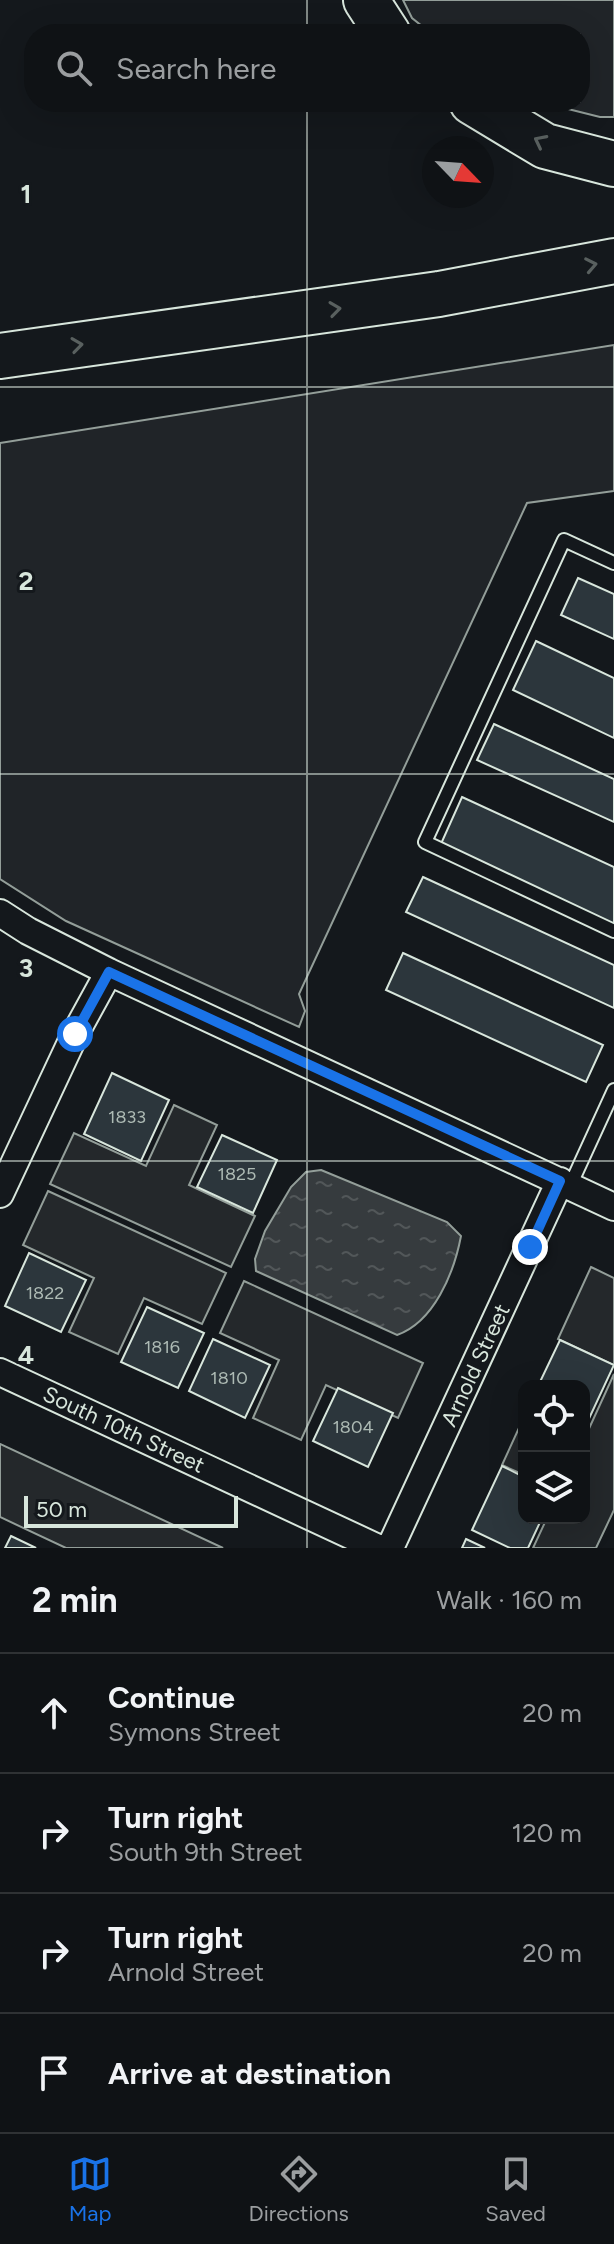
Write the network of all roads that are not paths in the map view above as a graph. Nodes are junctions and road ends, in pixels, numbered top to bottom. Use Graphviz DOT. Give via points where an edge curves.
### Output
graph roads {
  1 [pos="366,0"];
  2 [pos="382,24"];
  3 [pos="489,112"];
  4 [pos="614,164"];
  5 [pos="614,261"];
  6 [pos="0,356"];
  7 [pos="614,563"];
  8 [pos="0,913"];
  9 [pos="614,931"];
  10 [pos="109,972"];
  11 [pos="614,1090"];
  12 [pos="611,1106"];
  13 [pos="565,1184"];
  14 [pos="0,1194"];
  15 [pos="614,1207"];
  16 [pos="0,1372"];
  17 [pos="378,1548"];
  18 [pos="390,1548"];
  1 -- 2 [label="highway"];
  4 -- 3 [label="highway, one-way" via="545,146"];
  6 -- 5 [label="highway, one-way" via="439,294"];
  7 -- 9 [label="lane" via="564,540 425,842"];
  8 -- 10 [label="street"];
  10 -- 13 [label="street"];
  10 -- 14 [label="street"];
  11 -- 12 [label="lane"];
  12 -- 13 [label="lane"];
  13 -- 15 [label="street"];
  13 -- 18 [label="street, Arnold Street"];
  16 -- 17 [label="street, South 10th Street"];
}
